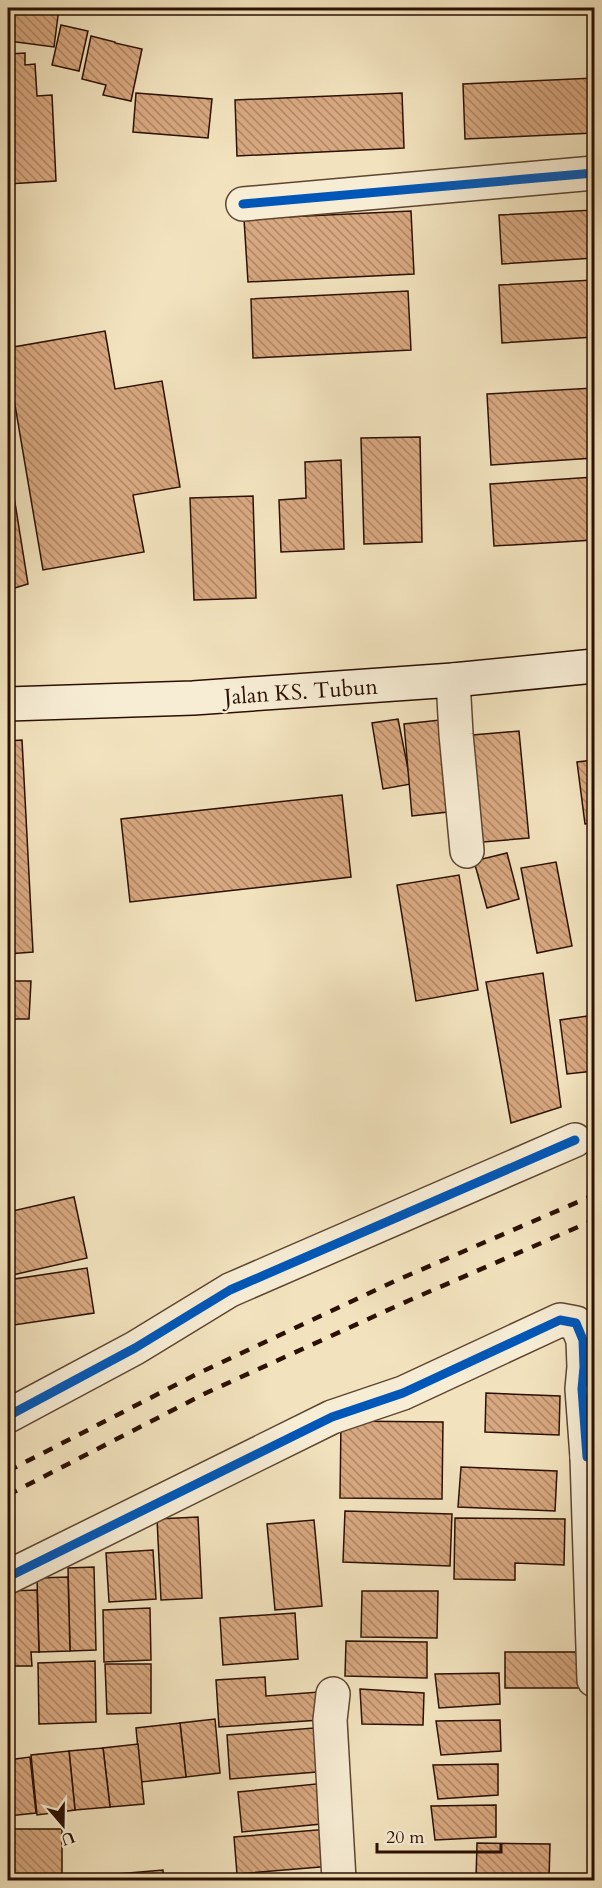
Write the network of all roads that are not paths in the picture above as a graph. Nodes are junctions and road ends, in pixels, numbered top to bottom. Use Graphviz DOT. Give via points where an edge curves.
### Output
graph roads {
  1 [pos="594,173"];
  2 [pos="243,204"];
  3 [pos="594,666"];
  4 [pos="453,680"];
  5 [pos="8,704"];
  6 [pos="467,851"];
  7 [pos="575,1140"];
  8 [pos="8,1416"];
  9 [pos="591,1457"];
  10 [pos="8,1577"];
  11 [pos="594,1680"];
  12 [pos="333,1694"];
  13 [pos="339,1881"];
  1 -- 2 [label="street"];
  3 -- 4 [label="street, Jalan KS. Tubun"];
  4 -- 5 [label="street, Jalan KS. Tubun" via="193,698"];
  4 -- 6 [label="street"];
  7 -- 8 [label="street" via="230,1290 135,1348"];
  9 -- 10 [label="street" via="582,1389 583,1340 576,1323 560,1320 403,1394 332,1417"];
  9 -- 11 [label="street"];
  12 -- 13 [label="street" via="330,1720"];
}
